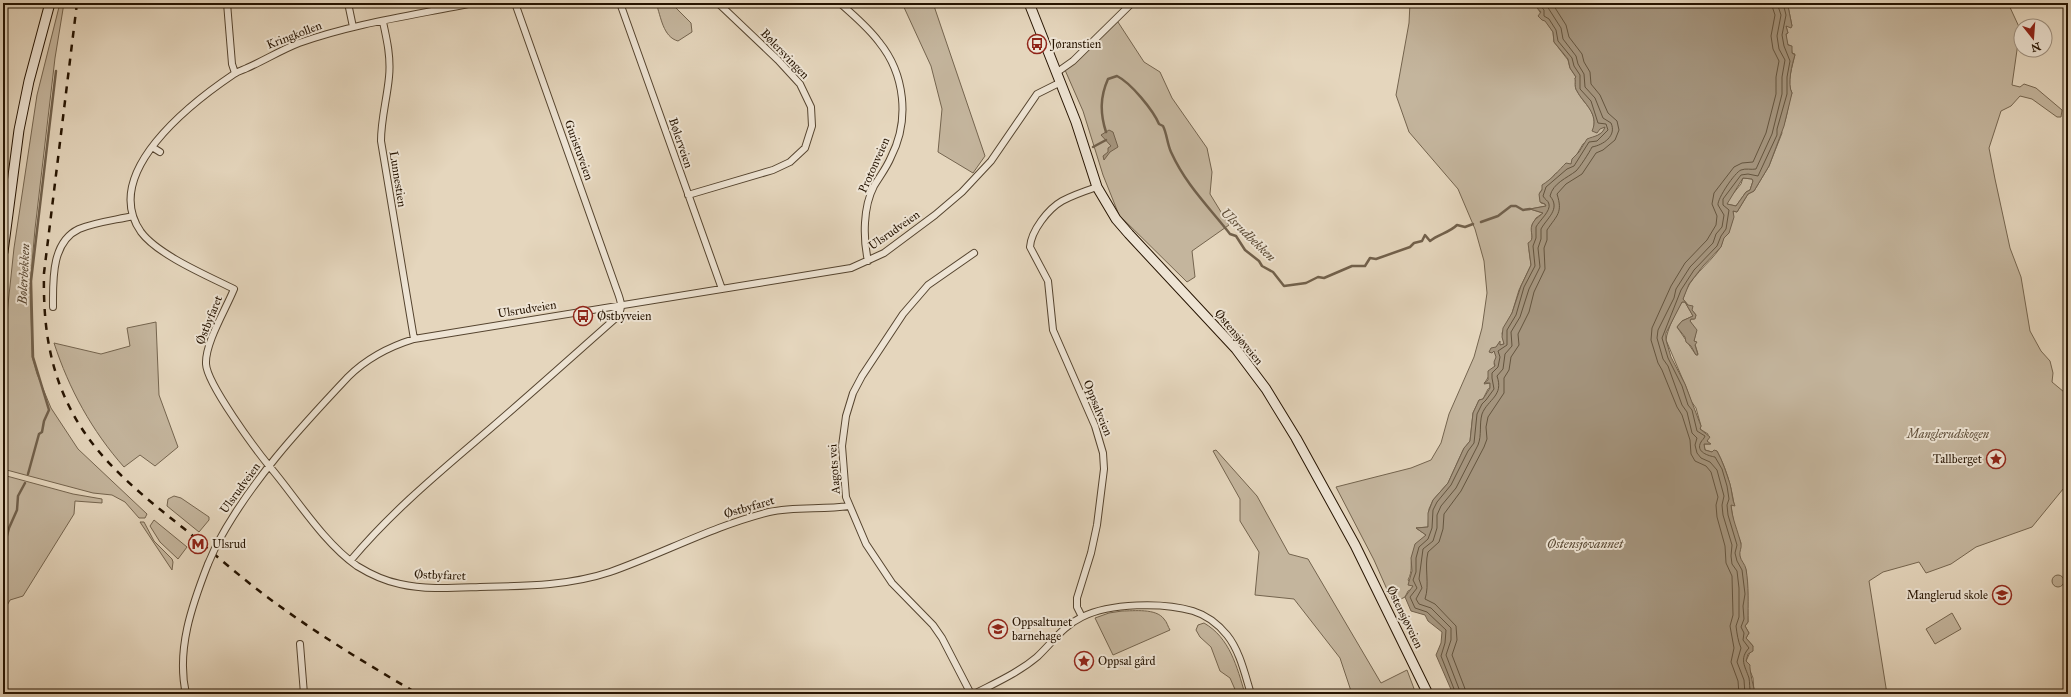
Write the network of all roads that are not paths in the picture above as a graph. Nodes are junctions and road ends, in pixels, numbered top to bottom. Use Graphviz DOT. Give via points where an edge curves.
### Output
graph roads {
  1 [pos="50,3"];
  2 [pos="227,3"];
  3 [pos="348,3"];
  4 [pos="473,3"];
  5 [pos="515,3"];
  6 [pos="620,3"];
  7 [pos="718,3"];
  8 [pos="840,3"];
  9 [pos="1029,3"];
  10 [pos="1132,3"];
  11 [pos="383,22"];
  12 [pos="353,27"];
  13 [pos="235,73"];
  14 [pos="1056,73"];
  15 [pos="1060,83"];
  16 [pos="2068,128"];
  17 [pos="152,147"];
  18 [pos="160,152"];
  19 [pos="2068,183"];
  20 [pos="1097,187"];
  21 [pos="688,195"];
  22 [pos="133,216"];
  23 [pos="3,252"];
  24 [pos="974,253"];
  25 [pos="868,261"];
  26 [pos="234,289"];
  27 [pos="722,290"];
  28 [pos="622,305"];
  29 [pos="53,307"];
  30 [pos="414,339"];
  31 [pos="270,466"];
  32 [pos="849,506"];
  33 [pos="351,560"];
  34 [pos="1082,617"];
  35 [pos="300,644"];
  36 [pos="186,694"];
  37 [pos="304,694"];
  38 [pos="972,694"];
  39 [pos="1251,694"];
  40 [pos="1428,694"];
  1 -- 23 [label="main road" via="19,130"];
  2 -- 13 [label="street" via="231,57"];
  3 -- 12 [label="street"];
  4 -- 11 [label="street, Kringkollen"];
  5 -- 28 [label="street, Guristuveien"];
  6 -- 21 [label="street, Bølerveien"];
  7 -- 21 [label="street, Bølersvingen" via="800,84 811,107 812,126 805,148 790,162 773,170"];
  8 -- 25 [label="street, Protonveien" via="885,49 899,80 902,100 898,142 870,196 865,241"];
  9 -- 14 [label="main road, Østensjøveien"];
  10 -- 14 [label="street" via="1073,61"];
  11 -- 12 [label="street, Kringkollen"];
  11 -- 30 [label="street, Lunnestien" via="390,61 380,141"];
  12 -- 13 [label="street, Kringkollen" via="300,43"];
  13 -- 17 [label="street, Kringkollen" via="181,116"];
  14 -- 15 [label="main road, Østensjøveien"];
  15 -- 20 [label="main road, Østensjøveien" via="1076,122"];
  15 -- 25 [label="street, Ulsrudveien" via="1037,94 991,161 962,192 884,253"];
  16 -- 19 [label="street"];
  17 -- 18 [label="street"];
  17 -- 22 [label="street, Kringkollen" via="132,184 130,199"];
  20 -- 34 [label="street, Oppsalveien" via="1068,198 1056,206 1036,228 1030,247 1048,281 1053,330 1095,426 1104,454 1097,525 1077,598 1077,607"];
  20 -- 40 [label="main road, Østensjøveien" via="1116,219 1231,344 1266,389 1353,541"];
  21 -- 27 [label="street, Bølerveien"];
  22 -- 26 [label="street, Kringkollen" via="141,232 158,249"];
  22 -- 29 [label="street" via="89,226 66,239 56,260 52,281"];
  24 -- 32 [label="street, Aagots vei" via="936,279 921,293 896,326 853,393 846,416 842,446"];
  25 -- 27 [label="street, Ulsrudveien" via="843,270"];
  26 -- 31 [label="street, Østbyfaret" via="206,357 207,371 239,425"];
  27 -- 28 [label="street, Ulsrudveien"];
  28 -- 30 [label="street, Ulsrudveien"];
  28 -- 33 [label="street" via="617,318 415,492"];
  30 -- 31 [label="street, Ulsrudveien" via="383,350 358,367"];
  31 -- 33 [label="street, Østbyfaret" via="325,535"];
  31 -- 36 [label="street, Ulsrudveien, bridge" via="235,511 216,546 193,604 185,641"];
  32 -- 33 [label="street, Østbyfaret" via="770,512 714,529 610,572 552,584 415,587 374,575"];
  32 -- 38 [label="street, Aagots vei" via="866,544 879,564 897,589 933,625"];
  34 -- 38 [label="street" via="1060,632 1037,657 1019,670"];
  34 -- 39 [label="street" via="1101,610 1133,606 1163,606 1194,611 1210,619 1228,636 1236,650"];
  35 -- 37 [label="street"];
}
